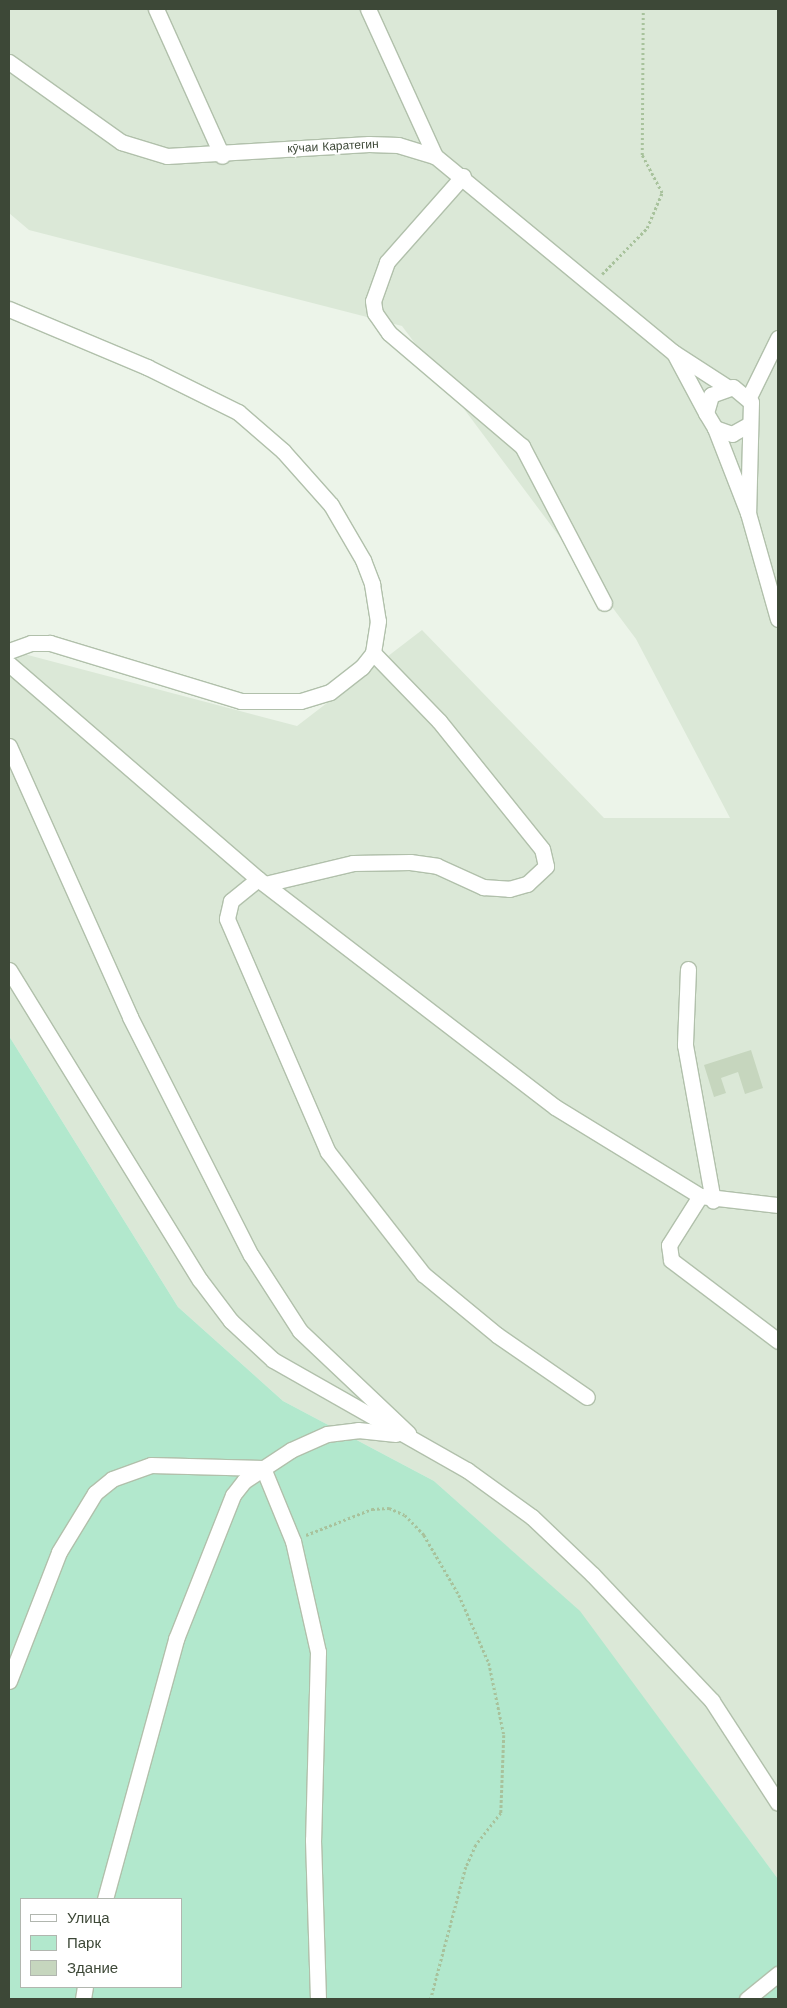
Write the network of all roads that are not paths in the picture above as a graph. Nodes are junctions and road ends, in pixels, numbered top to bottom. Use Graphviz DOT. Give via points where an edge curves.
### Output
graph roads {
  1 [pos="156,9"];
  2 [pos="368,9"];
  3 [pos="9,62"];
  4 [pos="222,156"];
  5 [pos="435,156"];
  6 [pos="463,176"];
  7 [pos="9,309"];
  8 [pos="778,338"];
  9 [pos="673,352"];
  10 [pos="727,387"];
  11 [pos="748,396"];
  12 [pos="706,413"];
  13 [pos="748,425"];
  14 [pos="715,428"];
  15 [pos="748,513"];
  16 [pos="604,603"];
  17 [pos="778,619"];
  18 [pos="9,651"];
  19 [pos="373,653"];
  20 [pos="9,664"];
  21 [pos="9,746"];
  22 [pos="261,882"];
  23 [pos="688,969"];
  24 [pos="9,970"];
  25 [pos="706,1199"];
  26 [pos="778,1205"];
  27 [pos="778,1341"];
  28 [pos="587,1397"];
  29 [pos="409,1437"];
  30 [pos="263,1468"];
  31 [pos="9,1681"];
  32 [pos="778,1803"];
  33 [pos="104,1898"];
  34 [pos="778,1974"];
  35 [pos="318,1999"];
  36 [pos="747,1999"];
  1 -- 4 [label="street"];
  2 -- 5 [label="street"];
  3 -- 4 [label="street, кӯчаи Каратегин" via="121,142 167,156"];
  4 -- 5 [label="street, кӯчаи Каратегин" via="369,144 398,145"];
  5 -- 6 [label="street, кӯчаи Каратегин"];
  6 -- 9 [label="street, кӯчаи Каратегин" via="594,282"];
  6 -- 16 [label="street" via="387,262 376,288 375,312 389,333 522,446"];
  7 -- 19 [label="street" via="147,367 238,412 283,451 332,505 362,560 377,608"];
  8 -- 11 [label="street"];
  9 -- 10 [label="street, кӯчаи Каратегин"];
  9 -- 12 [label="street, кӯчаи Каратегин"];
  10 -- 11 [label="street"];
  10 -- 12 [label="street" via="711,396"];
  11 -- 13 [label="street" via="753,408"];
  12 -- 14 [label="street"];
  13 -- 14 [label="street" via="732,434"];
  13 -- 15 [label="street"];
  14 -- 15 [label="street"];
  15 -- 17 [label="street"];
  18 -- 19 [label="street" via="31,643 70,646 219,695 261,703 300,701 330,692 352,677"];
  19 -- 22 [label="street" via="439,721 542,849 546,866 527,884 498,890 437,866 410,862 353,863"];
  20 -- 22 [label="street"];
  21 -- 29 [label="street" via="138,1034 251,1255 300,1331"];
  22 -- 25 [label="street" via="555,1107"];
  22 -- 28 [label="street" via="231,901 227,919 328,1152 423,1274 497,1335"];
  23 -- 25 [label="street" via="685,1045"];
  24 -- 29 [label="street" via="200,1280 231,1322 273,1360"];
  25 -- 26 [label="street"];
  25 -- 27 [label="street" via="669,1245 671,1260"];
  29 -- 30 [label="street" via="358,1430 327,1434"];
  29 -- 32 [label="street" via="499,1492 593,1575 712,1701"];
  30 -- 31 [label="street" via="151,1466 112,1480 94,1492 59,1552"];
  30 -- 33 [label="street" via="244,1480 233,1495 196,1581 136,1774"];
  30 -- 35 [label="street" via="293,1541 318,1652 313,1840"];
  34 -- 36 [label="street"];
}
